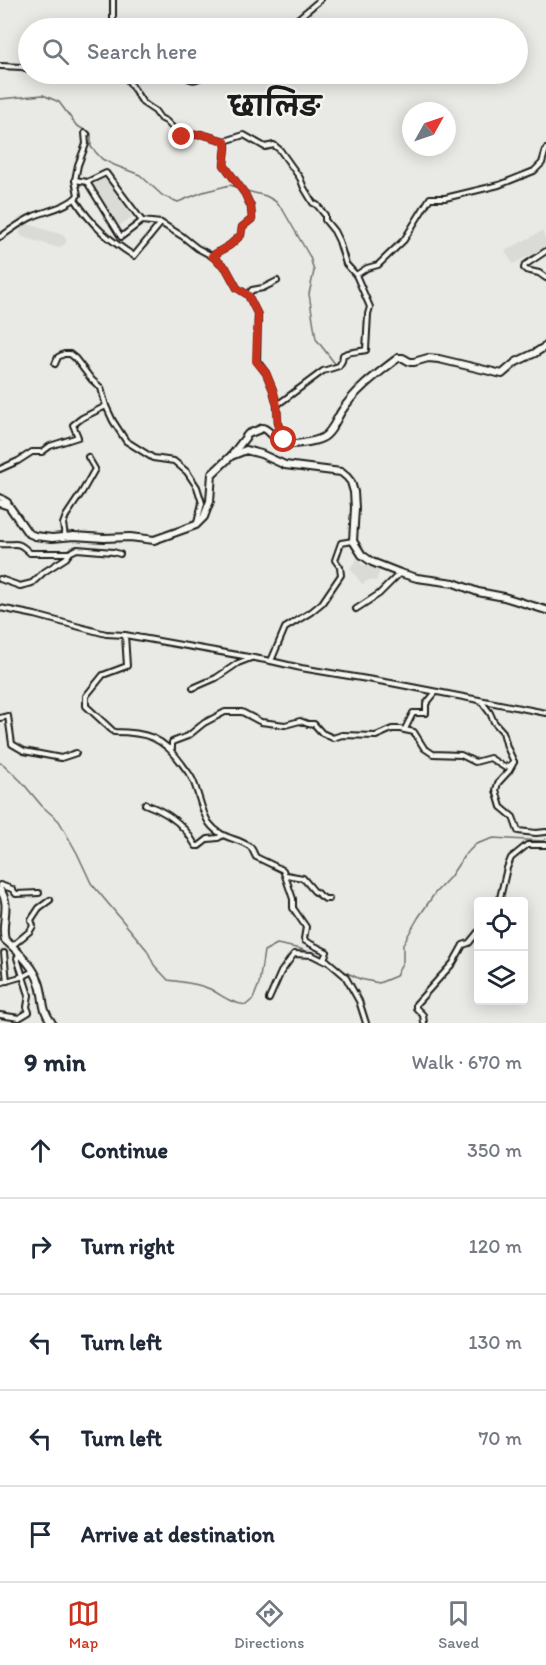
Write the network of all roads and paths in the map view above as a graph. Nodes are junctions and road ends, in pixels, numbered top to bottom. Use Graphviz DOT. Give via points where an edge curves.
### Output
graph roads {
  1 [pos="113,0"];
  2 [pos="320,0"];
  3 [pos="113,18"];
  4 [pos="299,18"];
  5 [pos="0,66"];
  6 [pos="18,66"];
  7 [pos="131,84"];
  8 [pos="87,134"];
  9 [pos="225,141"];
  10 [pos="546,149"];
  11 [pos="75,180"];
  12 [pos="87,182"];
  13 [pos="75,199"];
  14 [pos="142,221"];
  15 [pos="161,223"];
  16 [pos="0,237"];
  17 [pos="546,251"];
  18 [pos="212,256"];
  19 [pos="357,275"];
  20 [pos="546,278"];
  21 [pos="277,281"];
  22 [pos="248,295"];
  23 [pos="546,346"];
  24 [pos="54,364"];
  25 [pos="277,405"];
  26 [pos="106,406"];
  27 [pos="284,444"];
  28 [pos="231,456"];
  29 [pos="88,457"];
  30 [pos="0,469"];
  31 [pos="0,497"];
  32 [pos="0,503"];
  33 [pos="9,506"];
  34 [pos="196,525"];
  35 [pos="65,536"];
  36 [pos="353,542"];
  37 [pos="0,544"];
  38 [pos="69,553"];
  39 [pos="120,554"];
  40 [pos="400,573"];
  41 [pos="0,579"];
  42 [pos="0,608"];
  43 [pos="356,609"];
  44 [pos="546,610"];
  45 [pos="125,635"];
  46 [pos="252,657"];
  47 [pos="271,661"];
  48 [pos="193,688"];
  49 [pos="436,692"];
  50 [pos="480,700"];
  51 [pos="546,713"];
  52 [pos="0,718"];
  53 [pos="405,729"];
  54 [pos="173,751"];
  55 [pos="76,753"];
  56 [pos="514,762"];
  57 [pos="145,804"];
  58 [pos="546,832"];
  59 [pos="223,835"];
  60 [pos="546,845"];
  61 [pos="286,875"];
  62 [pos="0,885"];
  63 [pos="0,890"];
  64 [pos="39,893"];
  65 [pos="500,897"];
  66 [pos="329,899"];
  67 [pos="50,900"];
  68 [pos="474,938"];
  69 [pos="12,946"];
  70 [pos="4,953"];
  71 [pos="20,954"];
  72 [pos="336,969"];
  73 [pos="34,971"];
  74 [pos="24,976"];
  75 [pos="7,981"];
  76 [pos="0,984"];
  77 [pos="269,999"];
  78 [pos="0,1014"];
  79 [pos="52,1023"];
  80 [pos="366,1023"];
  81 [pos="424,1023"];
  1 -- 3 [label="street"];
  2 -- 4 [label="street"];
  5 -- 6 [label="street"];
  7 -- 9 [label="street" via="143,103 182,137 201,134"];
  8 -- 11 [label="street"];
  9 -- 18 [label="street" via="224,165 245,194 252,219 242,227 241,235"];
  9 -- 19 [label="street" via="244,135 280,150 313,203 325,215 346,264"];
  10 -- 19 [label="street" via="542,163 534,171 499,185 430,198 404,240 378,266"];
  11 -- 12 [label="street"];
  11 -- 13 [label="street"];
  12 -- 14 [label="street" via="106,173"];
  12 -- 14 [label="street" via="120,237"];
  13 -- 15 [label="street" via="110,240 134,256"];
  13 -- 16 [label="street" via="32,216"];
  14 -- 15 [label="street"];
  15 -- 18 [label="street"];
  17 -- 20 [label="street" via="524,268"];
  18 -- 22 [label="street" via="226,268 237,288"];
  19 -- 25 [label="street" via="370,308 366,350 342,355 339,366 323,371"];
  21 -- 22 [label="street"];
  22 -- 25 [label="street" via="258,315 256,361 266,373"];
  23 -- 27 [label="main road" via="502,374 439,359 410,362 398,358 371,379 323,438"];
  24 -- 26 [label="street" via="62,355 73,356 101,388"];
  25 -- 27 [label="street"];
  26 -- 30 [label="street" via="73,425 78,437 42,452 32,452"];
  26 -- 34 [label="street" via="126,441 153,458 174,461 187,472 202,503"];
  27 -- 28 [label="main road" via="263,428 248,434"];
  28 -- 34 [label="main road" via="212,474 210,501"];
  28 -- 36 [label="main road" via="246,450 285,465 341,472 354,492"];
  29 -- 35 [label="street" via="95,469 66,516"];
  31 -- 33 [label="street"];
  32 -- 33 [label="main road"];
  33 -- 35 [label="main road" via="35,536"];
  34 -- 35 [label="main road" via="154,540"];
  36 -- 40 [label="main road" via="372,562"];
  36 -- 47 [label="street" via="341,543 335,560 341,575 321,603 285,628"];
  37 -- 38 [label="street" via="17,543 30,554"];
  38 -- 39 [label="street" via="77,549"];
  38 -- 41 [label="street" via="32,583 20,586"];
  40 -- 43 [label="street" via="380,594"];
  40 -- 44 [label="main road" via="454,583"];
  42 -- 45 [label="street" via="106,634"];
  45 -- 46 [label="street"];
  45 -- 54 [label="street" via="127,666 103,675 86,696 87,706 114,732 136,732"];
  46 -- 47 [label="street"];
  46 -- 48 [label="street"];
  47 -- 49 [label="street"];
  49 -- 50 [label="street"];
  49 -- 53 [label="street" via="426,704 426,713 413,713"];
  50 -- 51 [label="street"];
  50 -- 56 [label="street" via="503,732"];
  52 -- 55 [label="street" via="8,716 12,744 24,751 62,758"];
  53 -- 54 [label="street" via="392,729 376,736 333,738 314,724 261,722 248,714 231,711 172,742"];
  53 -- 56 [label="street" via="414,732 433,754 461,755 475,762 490,758 504,767"];
  54 -- 59 [label="street" via="193,780 208,822"];
  56 -- 58 [label="street" via="498,783 501,807 513,818 518,831"];
  57 -- 59 [label="street" via="177,823 196,846"];
  59 -- 61 [label="street" via="249,845 256,857"];
  60 -- 65 [label="street" via="526,845 512,858"];
  61 -- 66 [label="street" via="303,878 314,891"];
  61 -- 72 [label="street" via="293,908 306,927 305,941 327,952 324,958"];
  62 -- 64 [label="street" via="16,894"];
  63 -- 69 [label="main road" via="6,909 3,933"];
  67 -- 69 [label="street" via="31,920 30,932"];
  68 -- 81 [label="street" via="463,945 453,963 416,1004"];
  69 -- 71 [label="main road"];
  70 -- 75 [label="street"];
  71 -- 73 [label="main road"];
  71 -- 74 [label="street" via="17,958"];
  72 -- 77 [label="street" via="312,956 294,954"];
  72 -- 80 [label="street" via="345,976 359,1001"];
  73 -- 74 [label="street"];
  73 -- 79 [label="main road" via="45,1015"];
  74 -- 75 [label="street"];
  74 -- 78 [label="street" via="29,1012 19,1018"];
  75 -- 76 [label="street"];
}
